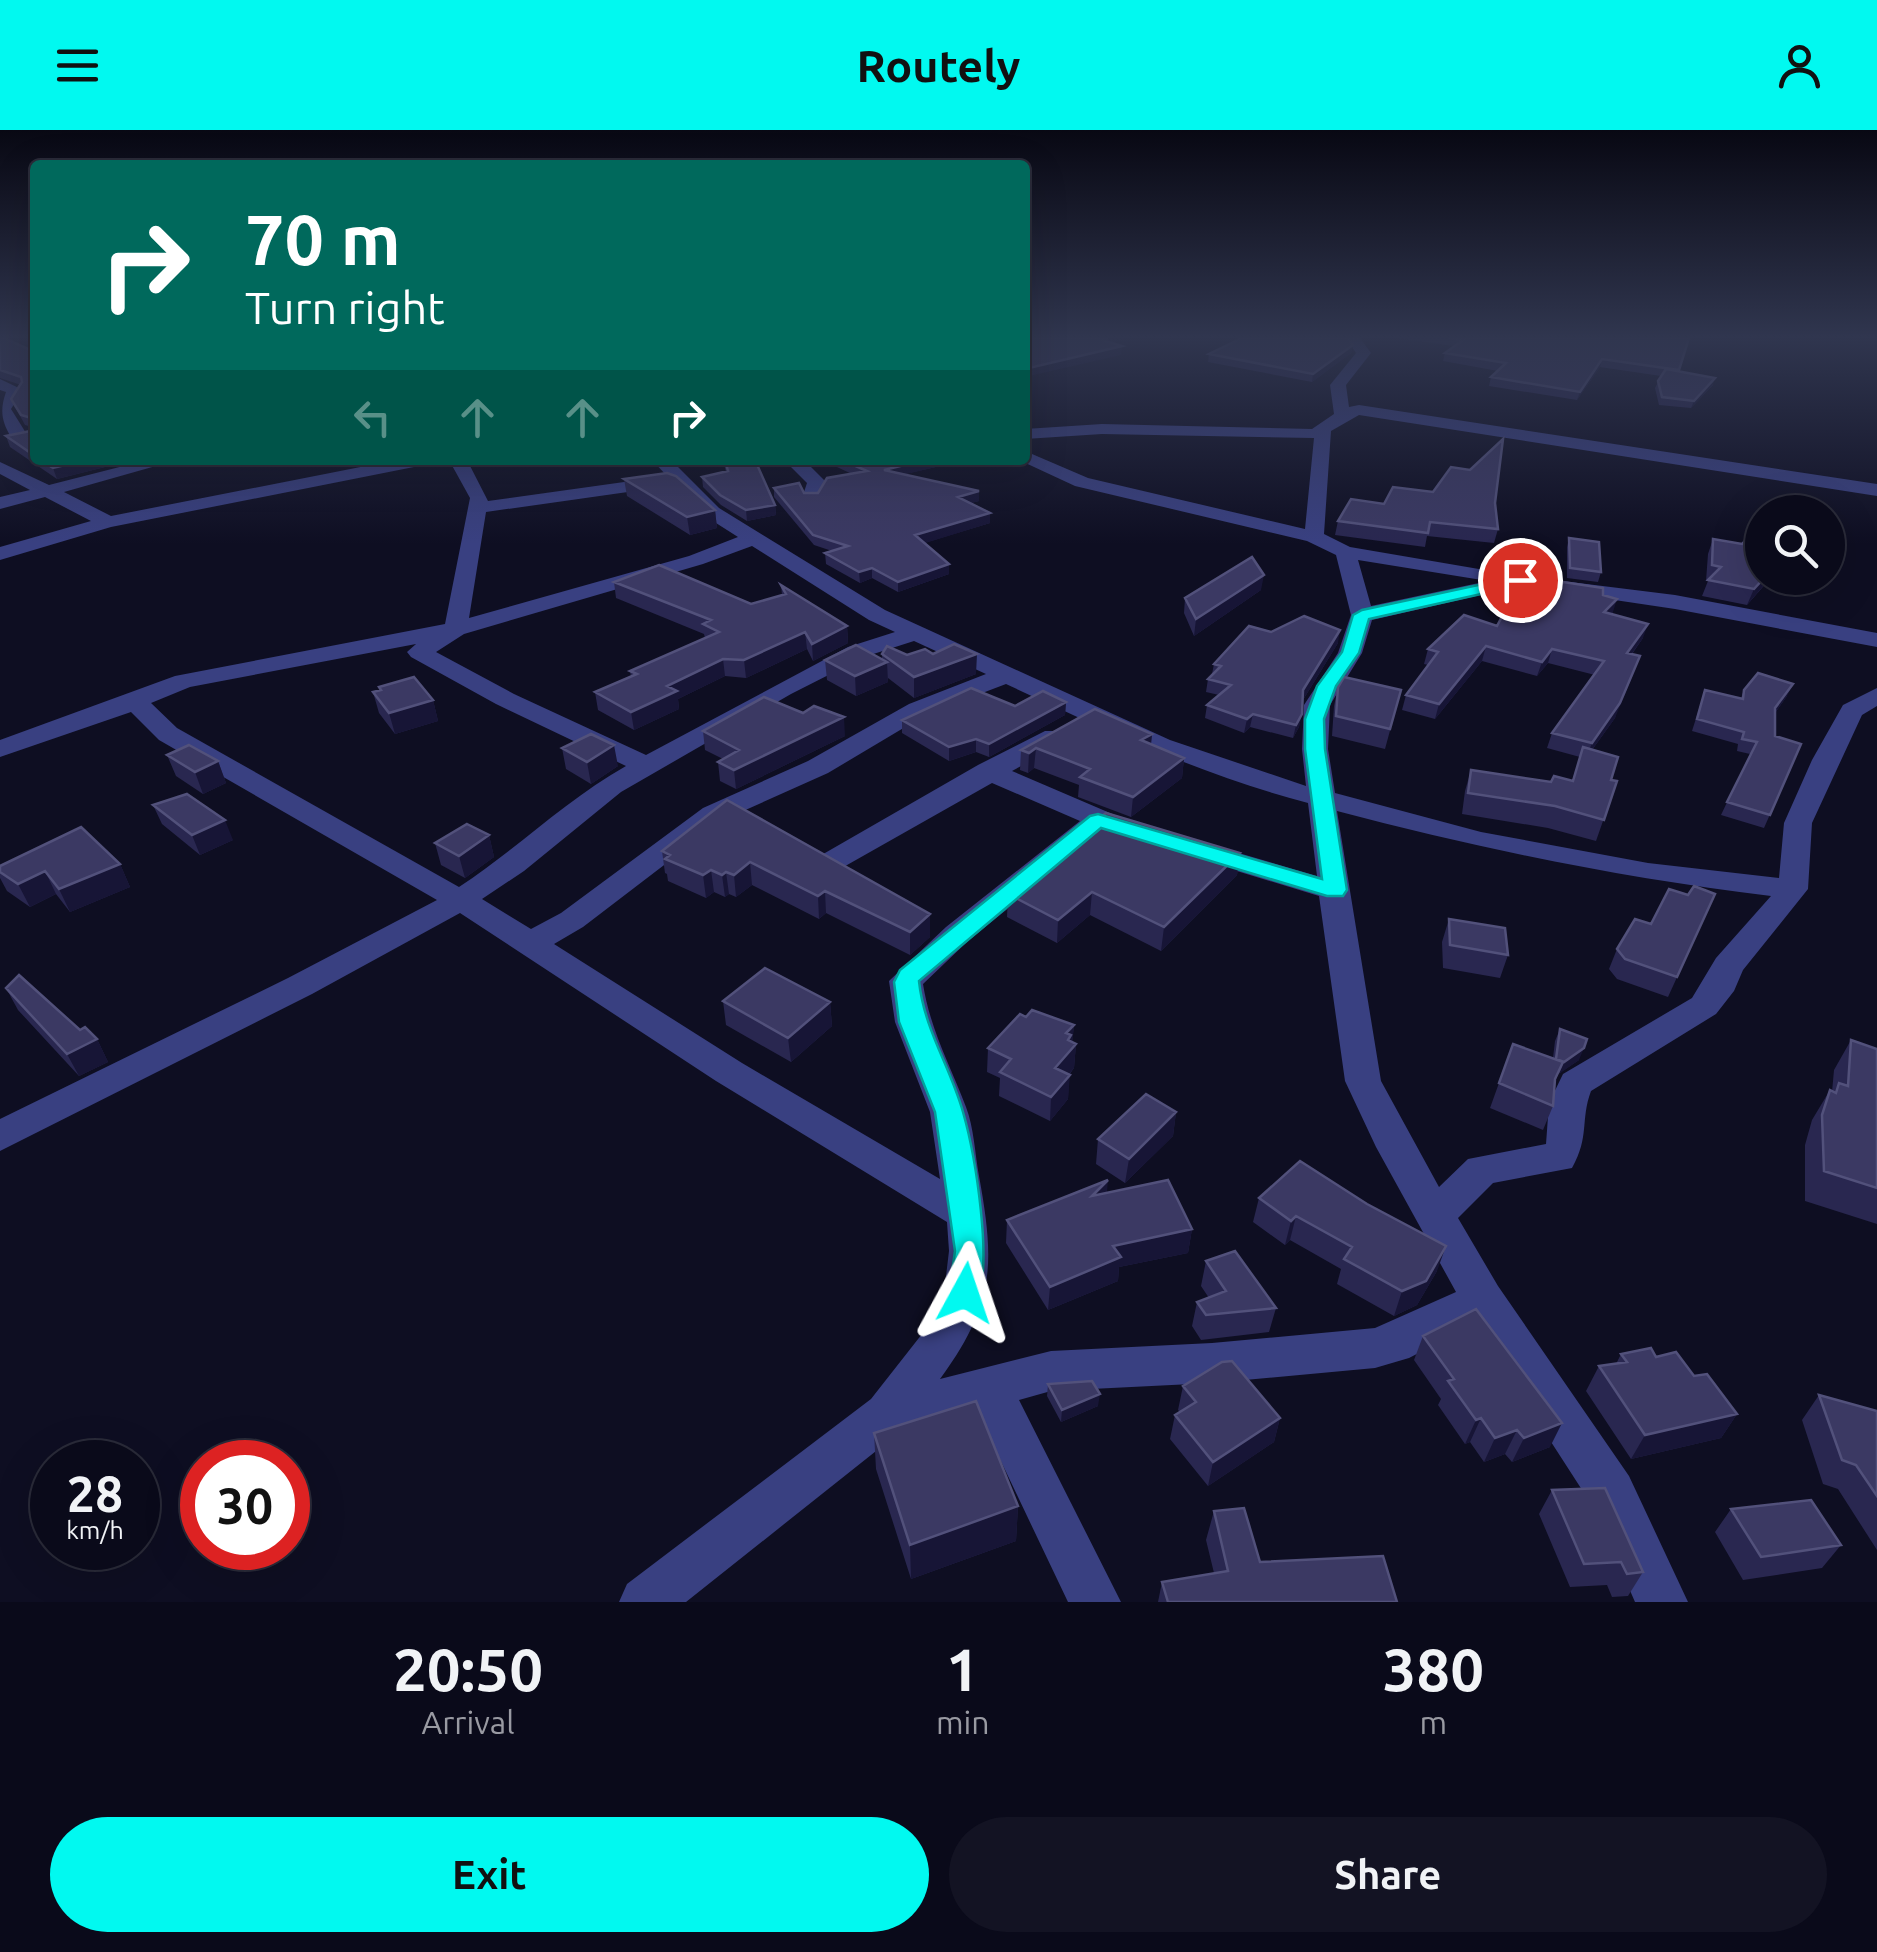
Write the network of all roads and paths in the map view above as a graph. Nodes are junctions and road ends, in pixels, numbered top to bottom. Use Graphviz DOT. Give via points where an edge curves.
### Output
graph roads {
  1 [pos="4,407"];
  2 [pos="1341,407"];
  3 [pos="1342,415"];
  4 [pos="1323,431"];
  5 [pos="17,433"];
  6 [pos="1030,434"];
  7 [pos="1030,458"];
  8 [pos="149,465"];
  9 [pos="385,465"];
  10 [pos="461,465"];
  11 [pos="798,465"];
  12 [pos="0,466"];
  13 [pos="669,470"];
  14 [pos="1877,490"];
  15 [pos="49,492"];
  16 [pos="812,495"];
  17 [pos="0,504"];
  18 [pos="478,508"];
  19 [pos="108,522"];
  20 [pos="1314,537"];
  21 [pos="753,538"];
  22 [pos="1345,552"];
  23 [pos="0,554"];
  24 [pos="1520,580"];
  25 [pos="1362,615"];
  26 [pos="456,628"];
  27 [pos="916,633"];
  28 [pos="1877,640"];
  29 [pos="1007,675"];
  30 [pos="1877,694"];
  31 [pos="138,702"];
  32 [pos="1091,714"];
  33 [pos="0,749"];
  34 [pos="648,766"];
  35 [pos="988,771"];
  36 [pos="1322,798"];
  37 [pos="730,806"];
  38 [pos="1098,820"];
  39 [pos="763,825"];
  40 [pos="1134,831"];
  41 [pos="1171,842"];
  42 [pos="796,844"];
  43 [pos="829,863"];
  44 [pos="863,882"];
  45 [pos="1793,889"];
  46 [pos="1335,890"];
  47 [pos="457,902"];
  48 [pos="532,943"];
  49 [pos="0,1136"];
  50 [pos="966,1214"];
  51 [pos="1436,1214"];
  52 [pos="1483,1299"];
  53 [pos="987,1384"];
  54 [pos="888,1414"];
  55 [pos="645,1602"];
  56 [pos="1095,1602"];
  57 [pos="1662,1602"];
  1 -- 5 [label="street"];
  2 -- 3 [label="street"];
  3 -- 4 [label="street"];
  3 -- 14 [label="street" via="1375,412"];
  4 -- 6 [label="street"];
  4 -- 20 [label="street"];
  7 -- 20 [label="street" via="1082,482"];
  8 -- 15 [label="street"];
  9 -- 19 [label="street"];
  10 -- 18 [label="street" via="480,498"];
  11 -- 16 [label="street" via="816,482"];
  12 -- 15 [label="street"];
  13 -- 18 [label="street"];
  13 -- 21 [label="street" via="712,512"];
  15 -- 17 [label="street"];
  15 -- 19 [label="street"];
  18 -- 26 [label="street"];
  19 -- 23 [label="street"];
  20 -- 22 [label="street"];
  21 -- 26 [label="street"];
  21 -- 27 [label="street"];
  22 -- 24 [label="street"];
  22 -- 25 [label="street"];
  24 -- 25 [label="street"];
  24 -- 28 [label="street"];
  25 -- 36 [label="street" via="1350,653 1317,705"];
  26 -- 31 [label="street" via="184,681"];
  26 -- 34 [label="street" via="419,652"];
  27 -- 29 [label="street"];
  27 -- 34 [label="street" via="833,663"];
  29 -- 32 [label="street"];
  29 -- 37 [label="street" via="918,709 818,767"];
  30 -- 45 [label="street" via="1852,710 1825,760 1798,824"];
  31 -- 33 [label="street"];
  31 -- 47 [label="street" via="168,734"];
  32 -- 35 [label="street"];
  32 -- 36 [label="street" via="1252,780"];
  34 -- 47 [label="street" via="604,791"];
  35 -- 38 [label="street"];
  35 -- 43 [label="street"];
  36 -- 45 [label="street" via="1479,840 1648,872"];
  36 -- 46 [label="street"];
  37 -- 39 [label="street"];
  37 -- 48 [label="street"];
  38 -- 40 [label="street"];
  38 -- 50 [label="street" via="941,926 906,982 912,1022 949,1112"];
  41 -- 46 [label="street"];
  42 -- 43 [label="street"];
  43 -- 44 [label="street"];
  45 -- 51 [label="street" via="1728,966 1704,1006 1576,1083 1566,1146 1558,1156 1482,1170"];
  46 -- 51 [label="street" via="1363,1081"];
  47 -- 48 [label="street"];
  47 -- 49 [label="street"];
  48 -- 50 [label="street" via="729,1072"];
  50 -- 54 [label="street" via="965,1293 950,1331"];
  51 -- 52 [label="street"];
  52 -- 53 [label="street" via="1375,1348 1051,1371"];
  52 -- 57 [label="street" via="1612,1493"];
  53 -- 54 [label="street"];
  53 -- 56 [label="street"];
  54 -- 55 [label="street"];
}
